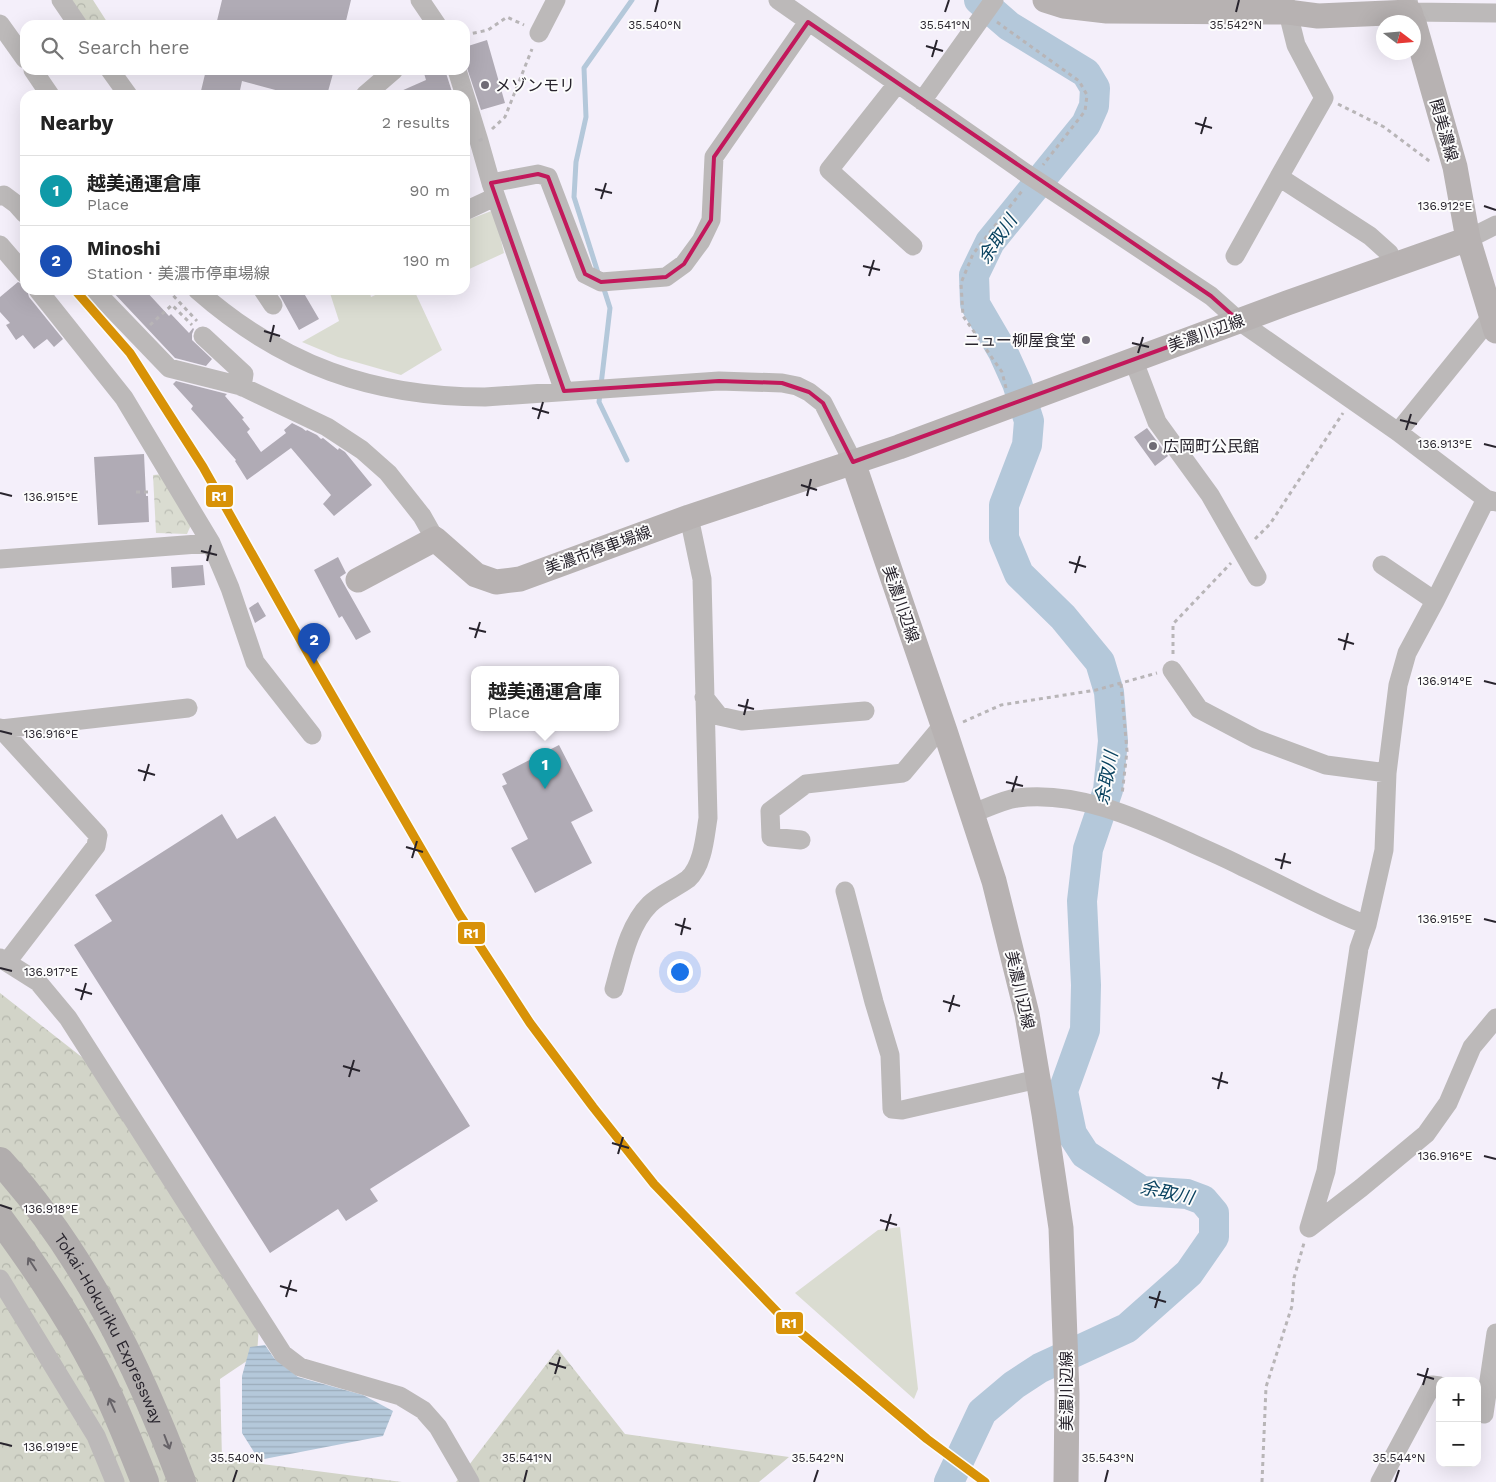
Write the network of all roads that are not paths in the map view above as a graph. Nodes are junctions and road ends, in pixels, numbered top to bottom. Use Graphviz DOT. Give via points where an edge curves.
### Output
graph roads {
  1 [pos="61,0"];
  2 [pos="418,0"];
  3 [pos="556,0"];
  4 [pos="778,0"];
  5 [pos="1045,0"];
  6 [pos="1286,6"];
  7 [pos="988,9"];
  8 [pos="1496,13"];
  9 [pos="1411,14"];
  10 [pos="75,20"];
  11 [pos="424,20"];
  12 [pos="432,20"];
  13 [pos="808,22"];
  14 [pos="0,24"];
  15 [pos="539,33"];
  16 [pos="20,52"];
  17 [pos="36,75"];
  18 [pos="114,75"];
  19 [pos="388,75"];
  20 [pos="459,75"];
  21 [pos="897,84"];
  22 [pos="47,90"];
  23 [pos="124,90"];
  24 [pos="371,90"];
  25 [pos="463,90"];
  26 [pos="922,101"];
  27 [pos="470,110"];
  28 [pos="1280,177"];
  29 [pos="493,190"];
  30 [pos="0,196"];
  31 [pos="470,207"];
  32 [pos="20,208"];
  33 [pos="1496,225"];
  34 [pos="1468,239"];
  35 [pos="0,245"];
  36 [pos="913,246"];
  37 [pos="1235,256"];
  38 [pos="1395,265"];
  39 [pos="20,268"];
  40 [pos="42,295"];
  41 [pos="99,295"];
  42 [pos="203,295"];
  43 [pos="1239,321"];
  44 [pos="1495,321"];
  45 [pos="203,336"];
  46 [pos="1133,359"];
  47 [pos="242,387"];
  48 [pos="564,391"];
  49 [pos="1398,432"];
  50 [pos="853,462"];
  51 [pos="1491,501"];
  52 [pos="689,517"];
  53 [pos="435,539"];
  54 [pos="211,543"];
  55 [pos="0,559"];
  56 [pos="1382,565"];
  57 [pos="1257,577"];
  58 [pos="358,580"];
  59 [pos="1435,601"];
  60 [pos="1172,670"];
  61 [pos="704,697"];
  62 [pos="188,708"];
  63 [pos="865,711"];
  64 [pos="0,728"];
  65 [pos="944,728"];
  66 [pos="312,735"];
  67 [pos="1387,773"];
  68 [pos="971,814"];
  69 [pos="801,840"];
  70 [pos="845,891"];
  71 [pos="1367,925"];
  72 [pos="4,960"];
  73 [pos="614,989"];
  74 [pos="1496,1018"];
  75 [pos="1038,1079"];
  76 [pos="0,1161"];
  77 [pos="0,1219"];
  78 [pos="0,1279"];
  79 [pos="1496,1333"];
  80 [pos="1493,1364"];
  81 [pos="1436,1386"];
  82 [pos="1486,1412"];
  83 [pos="115,1482"];
  84 [pos="145,1482"];
  85 [pos="182,1482"];
  86 [pos="470,1482"];
  87 [pos="1066,1482"];
  88 [pos="1380,1482"];
  1 -- 10 [label="street"];
  2 -- 11 [label="street"];
  2 -- 12 [label="street"];
  3 -- 15 [label="street"];
  4 -- 13 [label="street"];
  5 -- 6 [label="main road" via="1064,6 1107,11"];
  6 -- 9 [label="main road" via="1318,16"];
  6 -- 28 [label="street" via="1296,45 1324,98"];
  7 -- 26 [label="street"];
  8 -- 9 [label="street"];
  9 -- 34 [label="main road, 関美濃線" via="1455,167"];
  13 -- 21 [label="street"];
  13 -- 29 [label="street" via="714,157 711,220 684,264 666,277 607,282 585,274 548,177 538,174"];
  14 -- 16 [label="street"];
  17 -- 22 [label="street"];
  18 -- 23 [label="street"];
  19 -- 24 [label="street"];
  20 -- 25 [label="street"];
  21 -- 26 [label="street"];
  21 -- 36 [label="street" via="829,170"];
  26 -- 43 [label="street, bridge" via="1030,177 1211,296"];
  27 -- 29 [label="street"];
  28 -- 37 [label="street"];
  28 -- 38 [label="street" via="1370,236 1390,253"];
  29 -- 31 [label="street"];
  29 -- 48 [label="street"];
  30 -- 32 [label="street" via="4,195"];
  33 -- 34 [label="street"];
  34 -- 38 [label="main road, 美濃川辺線"];
  34 -- 44 [label="main road"];
  35 -- 39 [label="street"];
  38 -- 43 [label="main road, 美濃川辺線"];
  40 -- 54 [label="street" via="124,398"];
  41 -- 47 [label="street" via="169,368"];
  42 -- 48 [label="street" via="261,339 314,366 355,381 403,391 468,397"];
  43 -- 46 [label="main road, 美濃川辺線"];
  43 -- 49 [label="street"];
  44 -- 49 [label="street"];
  45 -- 47 [label="street" via="244,374"];
  46 -- 50 [label="main road, 美濃川辺線"];
  46 -- 57 [label="street" via="1157,422 1210,495"];
  47 -- 53 [label="street" via="327,427 362,450 393,480 422,516"];
  48 -- 50 [label="street" via="719,381 772,381 797,386 823,403"];
  49 -- 51 [label="street"];
  50 -- 52 [label="main road, 美濃市停車場線"];
  50 -- 65 [label="main road, 美濃川辺線"];
  51 -- 59 [label="street"];
  52 -- 53 [label="main road, 美濃市停車場線" via="520,579 496,582 476,574"];
  52 -- 61 [label="street" via="702,579"];
  53 -- 58 [label="main road"];
  54 -- 55 [label="street"];
  54 -- 66 [label="street" via="255,662"];
  56 -- 59 [label="street"];
  59 -- 67 [label="street" via="1407,653 1398,685"];
  60 -- 67 [label="street" via="1199,709 1256,739 1326,765"];
  61 -- 63 [label="street" via="719,716 742,722"];
  61 -- 73 [label="street" via="708,818 702,855 690,877 650,904 635,925"];
  62 -- 64 [label="street"];
  64 -- 72 [label="street" via="98,836 96,846"];
  65 -- 68 [label="main road, 美濃川辺線"];
  65 -- 69 [label="street" via="903,773 806,784 770,811 771,837"];
  67 -- 71 [label="street" via="1384,850"];
  68 -- 71 [label="street" via="1016,798 1048,797 1116,811"];
  68 -- 75 [label="main road, 美濃川辺線" via="994,881 1027,1014"];
  70 -- 75 [label="street" via="890,1055 892,1109 902,1110"];
  71 -- 74 [label="street" via="1358,948 1326,1171 1309,1228 1426,1134 1448,1103 1472,1047"];
  72 -- 86 [label="street" via="38,982 68,1018 283,1354 300,1367 400,1396 423,1410 438,1427"];
  75 -- 87 [label="main road, 美濃川辺線" via="1058,1207 1065,1324"];
  76 -- 85 [label="highway, Tokai-Hokuriku Expressway, one-way" via="54,1229 96,1293 132,1360"];
  84 -- 77 [label="highway, Tokai-Hokuriku Expressway, one-way" via="100,1377 64,1313"];
  78 -- 83 [label="street" via="96,1436"];
  79 -- 80 [label="street"];
  80 -- 82 [label="street"];
  81 -- 88 [label="street" via="1432,1385"];
}
